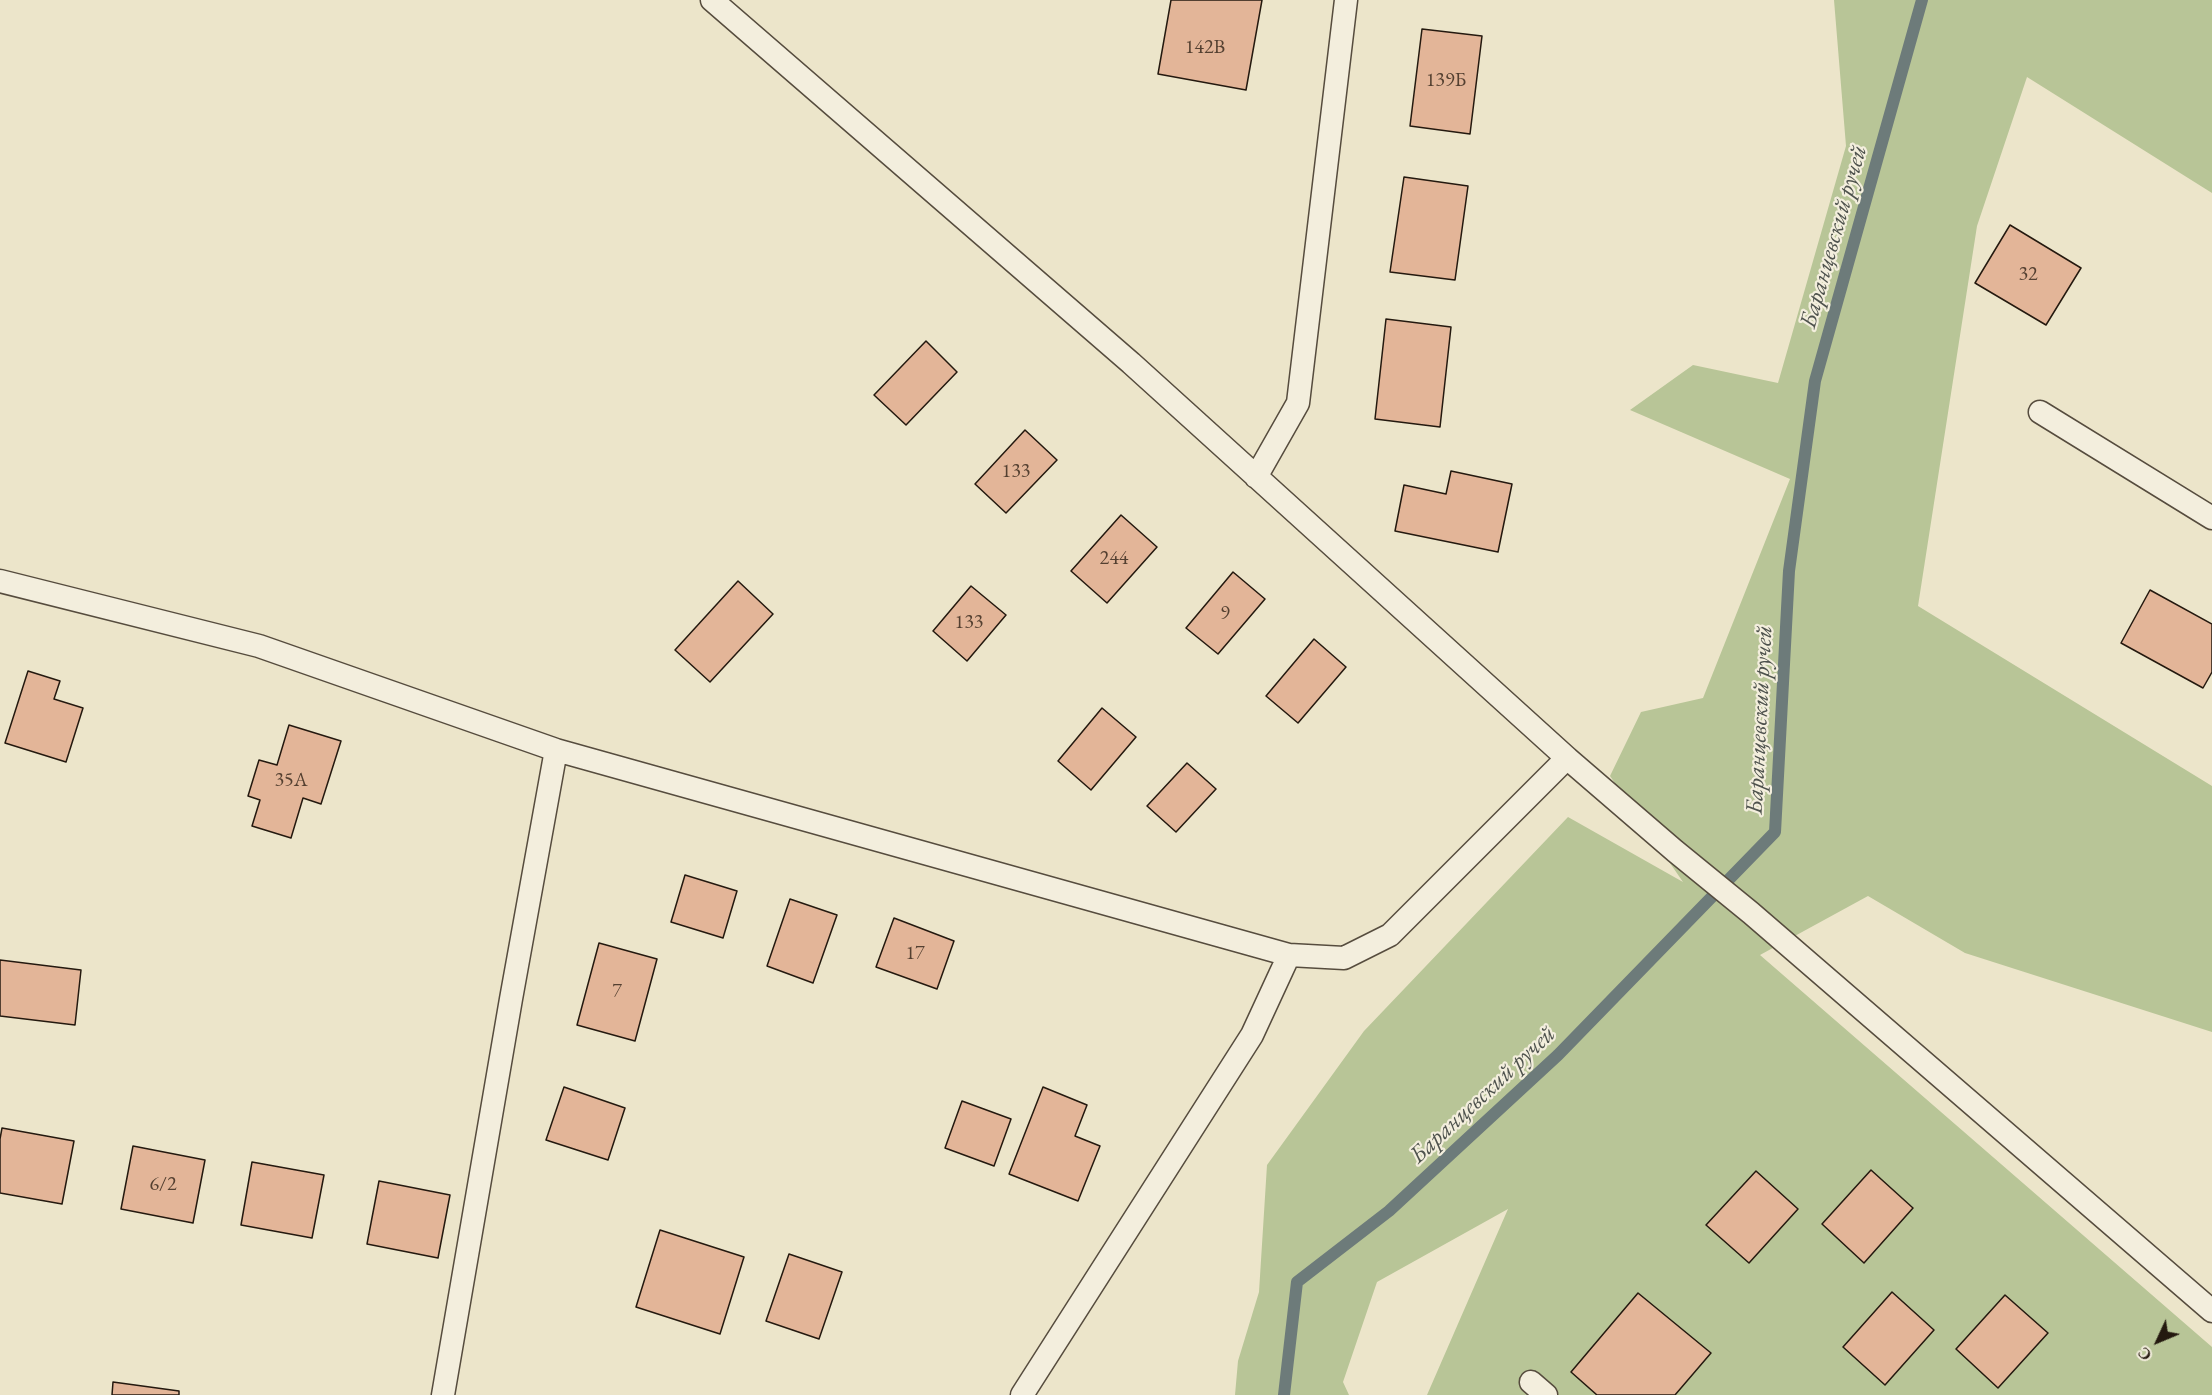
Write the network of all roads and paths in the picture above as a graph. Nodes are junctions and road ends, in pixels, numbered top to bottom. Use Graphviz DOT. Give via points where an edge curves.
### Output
graph roads {
  1 [pos="712,0"];
  2 [pos="1346,0"];
  3 [pos="2040,412"];
  4 [pos="1256,477"];
  5 [pos="2212,518"];
  6 [pos="0,581"];
  7 [pos="556,750"];
  8 [pos="1567,758"];
  9 [pos="1289,955"];
  10 [pos="2212,1311"];
  11 [pos="443,1395"];
  12 [pos="1022,1395"];
  1 -- 4 [label="lane" via="1114,347"];
  2 -- 4 [label="lane" via="1298,403"];
  3 -- 5 [label="lane"];
  4 -- 8 [label="lane"];
  6 -- 7 [label="lane" via="259,646"];
  7 -- 9 [label="lane"];
  7 -- 11 [label="lane"];
  8 -- 9 [label="lane" via="1390,935 1344,958"];
  8 -- 10 [label="lane"];
  9 -- 12 [label="lane" via="1252,1035"];
}
